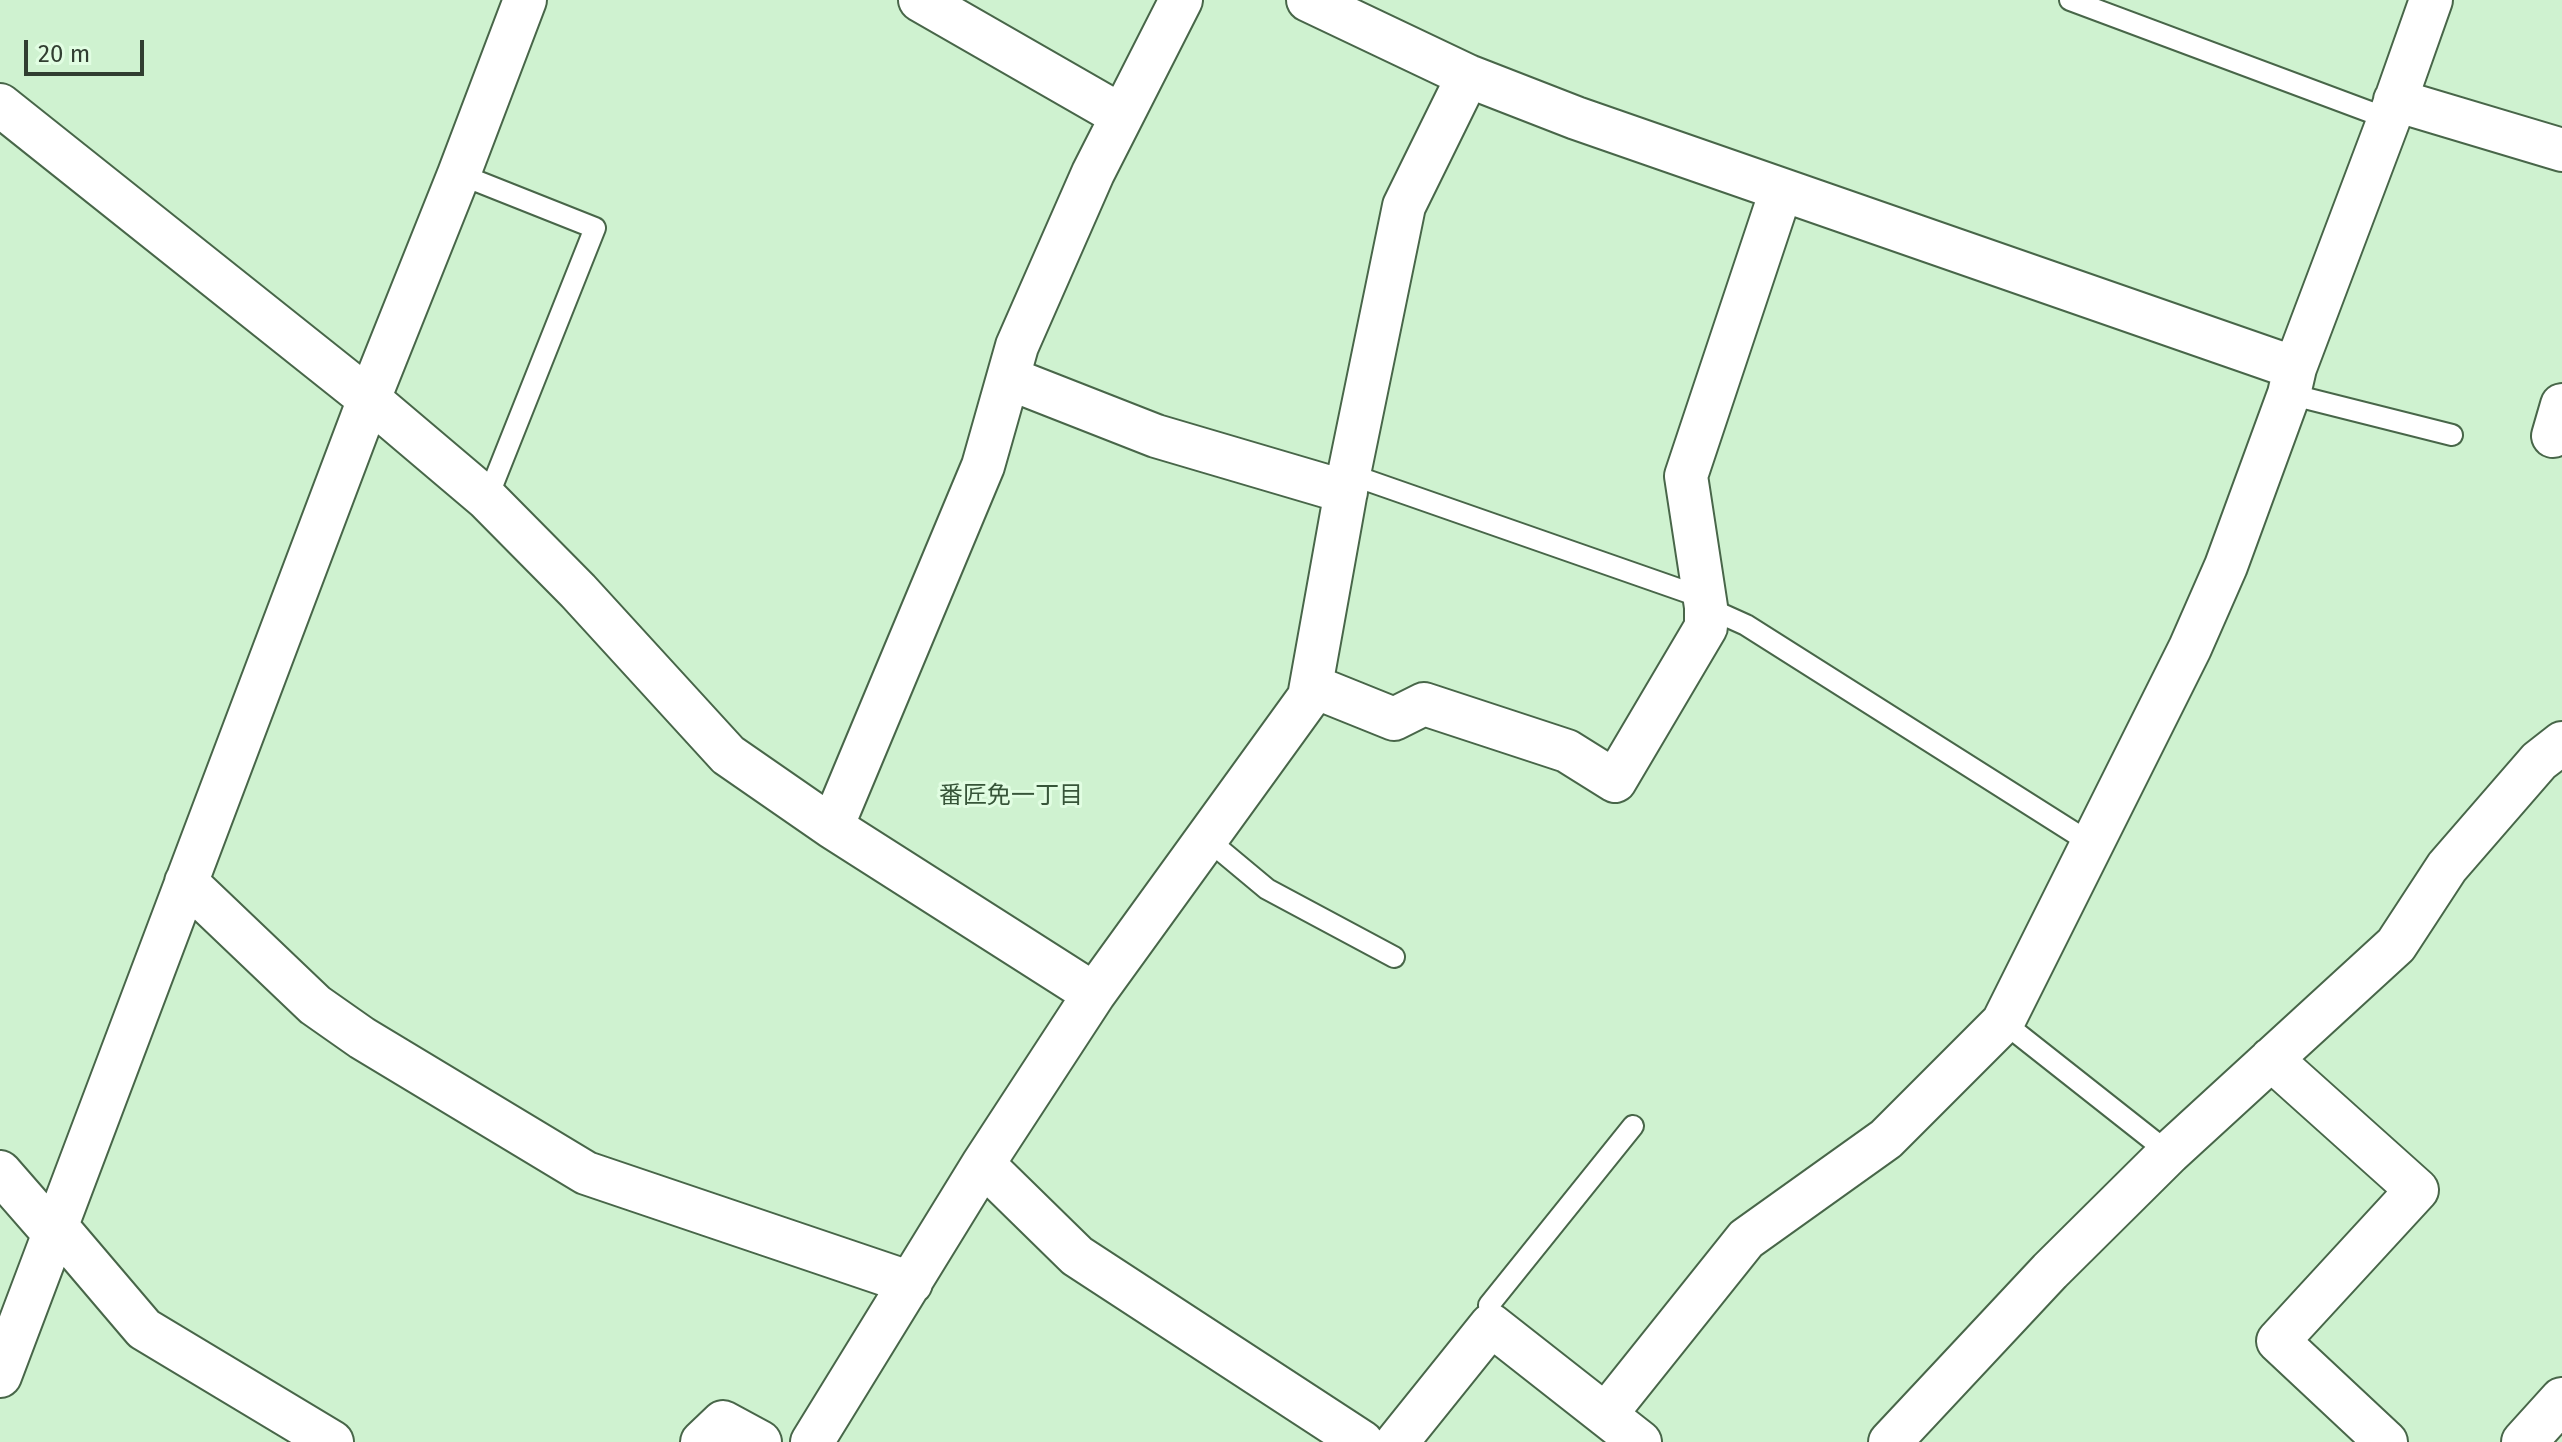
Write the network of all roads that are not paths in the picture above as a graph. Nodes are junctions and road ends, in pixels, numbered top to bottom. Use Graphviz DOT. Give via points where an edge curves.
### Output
graph roads {
  1 [pos="525,0"];
  2 [pos="920,0"];
  3 [pos="1181,0"];
  4 [pos="1308,0"];
  5 [pos="2070,0"];
  6 [pos="2431,0"];
  7 [pos="1468,76"];
  8 [pos="0,105"];
  9 [pos="2392,110"];
  10 [pos="1122,116"];
  11 [pos="2562,150"];
  12 [pos="459,174"];
  13 [pos="1781,191"];
  14 [pos="1008,378"];
  15 [pos="2292,381"];
  16 [pos="369,399"];
  17 [pos="2452,435"];
  18 [pos="1347,483"];
  19 [pos="487,499"];
  20 [pos="1705,602"];
  21 [pos="1312,686"];
  22 [pos="2562,743"];
  23 [pos="832,827"];
  24 [pos="1207,839"];
  25 [pos="2092,844"];
  26 [pos="186,882"];
  27 [pos="1394,957"];
  28 [pos="1094,994"];
  29 [pos="2003,1022"];
  30 [pos="2271,1059"];
  31 [pos="1633,1126"];
  32 [pos="2169,1153"];
  33 [pos="983,1164"];
  34 [pos="0,1172"];
  35 [pos="56,1231"];
  36 [pos="911,1283"];
  37 [pos="1491,1325"];
  38 [pos="0,1376"];
  39 [pos="2562,1400"];
  40 [pos="1628,1434"];
  41 [pos="332,1442"];
  42 [pos="702,1442"];
  43 [pos="760,1442"];
  44 [pos="812,1442"];
  45 [pos="1362,1442"];
  46 [pos="1397,1442"];
  47 [pos="1890,1442"];
  48 [pos="2386,1442"];
  49 [pos="2524,1442"];
  1 -- 12 [label="street"];
  2 -- 10 [label="street"];
  3 -- 10 [label="street"];
  4 -- 7 [label="street"];
  5 -- 9 [label="lane"];
  6 -- 9 [label="street"];
  7 -- 13 [label="street"];
  7 -- 18 [label="street" via="1404,206"];
  8 -- 16 [label="street"];
  9 -- 11 [label="street"];
  9 -- 15 [label="street"];
  10 -- 14 [label="street" via="1017,346"];
  12 -- 16 [label="street"];
  12 -- 19 [label="lane" via="595,228"];
  13 -- 15 [label="street" via="1903,230"];
  13 -- 20 [label="street" via="1686,476"];
  14 -- 18 [label="street" via="1156,436"];
  14 -- 23 [label="street" via="983,466"];
  15 -- 17 [label="lane"];
  15 -- 25 [label="street" via="2214,593"];
  16 -- 19 [label="street"];
  16 -- 26 [label="street"];
  18 -- 20 [label="lane"];
  18 -- 21 [label="street"];
  19 -- 23 [label="street" via="728,755"];
  20 -- 21 [label="street" via="1706,627 1615,781 1567,751 1424,704 1394,719"];
  20 -- 25 [label="lane"];
  21 -- 24 [label="street"];
  22 -- 30 [label="street" via="2539,761 2447,867 2396,945"];
  23 -- 28 [label="street"];
  24 -- 27 [label="lane" via="1267,889"];
  24 -- 28 [label="street"];
  25 -- 29 [label="street"];
  26 -- 35 [label="street"];
  26 -- 36 [label="street" via="338,1022 586,1173"];
  28 -- 33 [label="street"];
  29 -- 32 [label="lane"];
  29 -- 40 [label="street" via="1886,1139 1746,1239"];
  30 -- 32 [label="street"];
  30 -- 48 [label="street" via="2417,1190 2278,1341"];
  31 -- 37 [label="lane" via="1489,1305"];
  32 -- 47 [label="street"];
  33 -- 36 [label="street"];
  33 -- 45 [label="street" via="1077,1256"];
  34 -- 35 [label="street"];
  35 -- 38 [label="street"];
  35 -- 41 [label="street" via="144,1329"];
  36 -- 44 [label="street"];
  37 -- 40 [label="street"];
  37 -- 46 [label="street"];
  39 -- 49 [label="main road"];
  42 -- 43 [label="street" via="723,1422"];
}
